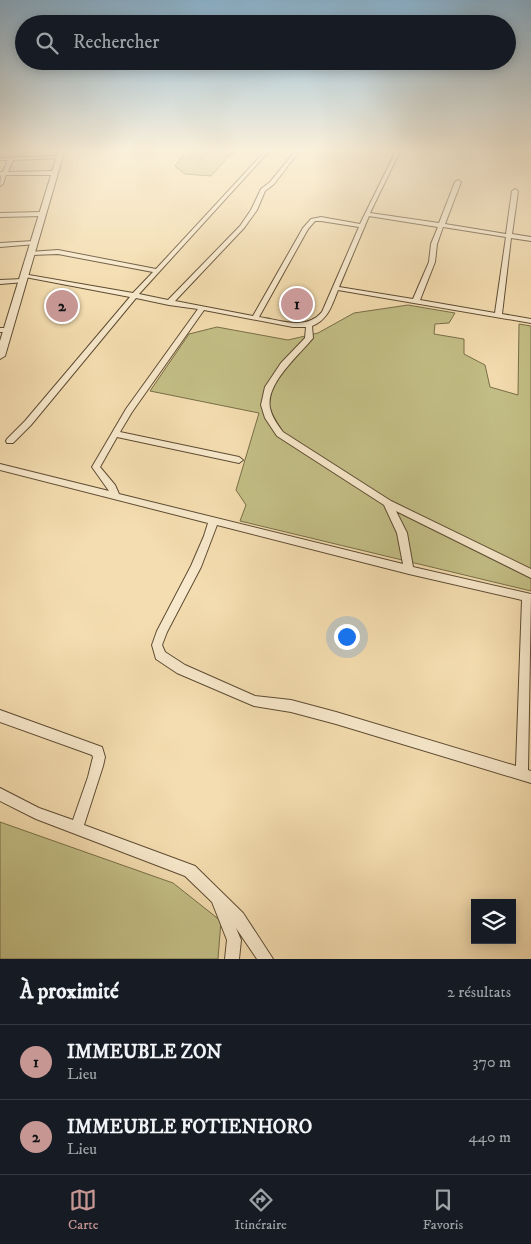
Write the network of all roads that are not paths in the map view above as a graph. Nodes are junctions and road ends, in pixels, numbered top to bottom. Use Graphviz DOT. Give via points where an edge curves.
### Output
graph roads {
  1 [pos="48,194"];
  2 [pos="228,194"];
  3 [pos="262,194"];
  4 [pos="377,194"];
  5 [pos="454,194"];
  6 [pos="515,194"];
  7 [pos="43,214"];
  8 [pos="367,214"];
  9 [pos="0,215"];
  10 [pos="442,225"];
  11 [pos="362,226"];
  12 [pos="508,236"];
  13 [pos="531,239"];
  14 [pos="34,243"];
  15 [pos="0,245"];
  16 [pos="31,253"];
  17 [pos="157,271"];
  18 [pos="24,278"];
  19 [pos="0,282"];
  20 [pos="335,288"];
  21 [pos="134,296"];
  22 [pos="416,301"];
  23 [pos="169,302"];
  24 [pos="202,308"];
  25 [pos="498,315"];
  26 [pos="254,318"];
  27 [pos="531,321"];
  28 [pos="309,325"];
  29 [pos="4,330"];
  30 [pos="0,356"];
  31 [pos="115,434"];
  32 [pos="10,441"];
  33 [pos="239,460"];
  34 [pos="0,467"];
  35 [pos="116,497"];
  36 [pos="388,504"];
  37 [pos="212,522"];
  38 [pos="408,570"];
  39 [pos="531,574"];
  40 [pos="529,598"];
  41 [pos="0,716"];
  42 [pos="526,776"];
  43 [pos="0,794"];
  44 [pos="76,829"];
  45 [pos="217,898"];
  46 [pos="232,959"];
  47 [pos="266,959"];
  1 -- 7 [label="street"];
  2 -- 17 [label="street"];
  3 -- 23 [label="street" via="242,227"];
  4 -- 8 [label="street"];
  5 -- 10 [label="street"];
  6 -- 12 [label="street"];
  7 -- 9 [label="street"];
  7 -- 14 [label="street"];
  8 -- 10 [label="street"];
  8 -- 11 [label="street"];
  10 -- 12 [label="street"];
  10 -- 22 [label="street" via="434,244 432,262"];
  11 -- 20 [label="street"];
  11 -- 26 [label="street" via="313,220"];
  12 -- 13 [label="street"];
  12 -- 25 [label="street"];
  14 -- 15 [label="street"];
  14 -- 16 [label="street"];
  16 -- 17 [label="street" via="58,252"];
  16 -- 18 [label="street"];
  17 -- 21 [label="street"];
  18 -- 19 [label="street"];
  18 -- 21 [label="street"];
  18 -- 29 [label="street"];
  20 -- 22 [label="street"];
  20 -- 28 [label="street" via="321,318"];
  21 -- 23 [label="street"];
  21 -- 32 [label="street" via="28,424"];
  22 -- 25 [label="street"];
  23 -- 24 [label="street"];
  24 -- 26 [label="street"];
  24 -- 31 [label="street"];
  25 -- 27 [label="street"];
  26 -- 28 [label="street"];
  28 -- 36 [label="street" via="309,338 269,387 265,404 269,418 280,434"];
  29 -- 30 [label="street"];
  31 -- 33 [label="street"];
  31 -- 35 [label="street" via="96,467 112,485"];
  34 -- 35 [label="street"];
  35 -- 37 [label="street"];
  36 -- 38 [label="street" via="402,533"];
  36 -- 39 [label="street"];
  37 -- 38 [label="street"];
  37 -- 42 [label="street" via="196,567 162,631 158,645 160,655 181,670 254,701 291,706 336,718"];
  38 -- 40 [label="street"];
  40 -- 42 [label="street"];
  41 -- 44 [label="street" via="98,751 97,768"];
  43 -- 44 [label="street" via="36,814"];
  44 -- 45 [label="street" via="190,871"];
  45 -- 46 [label="street" via="234,940"];
  45 -- 47 [label="street" via="238,918"];
}
